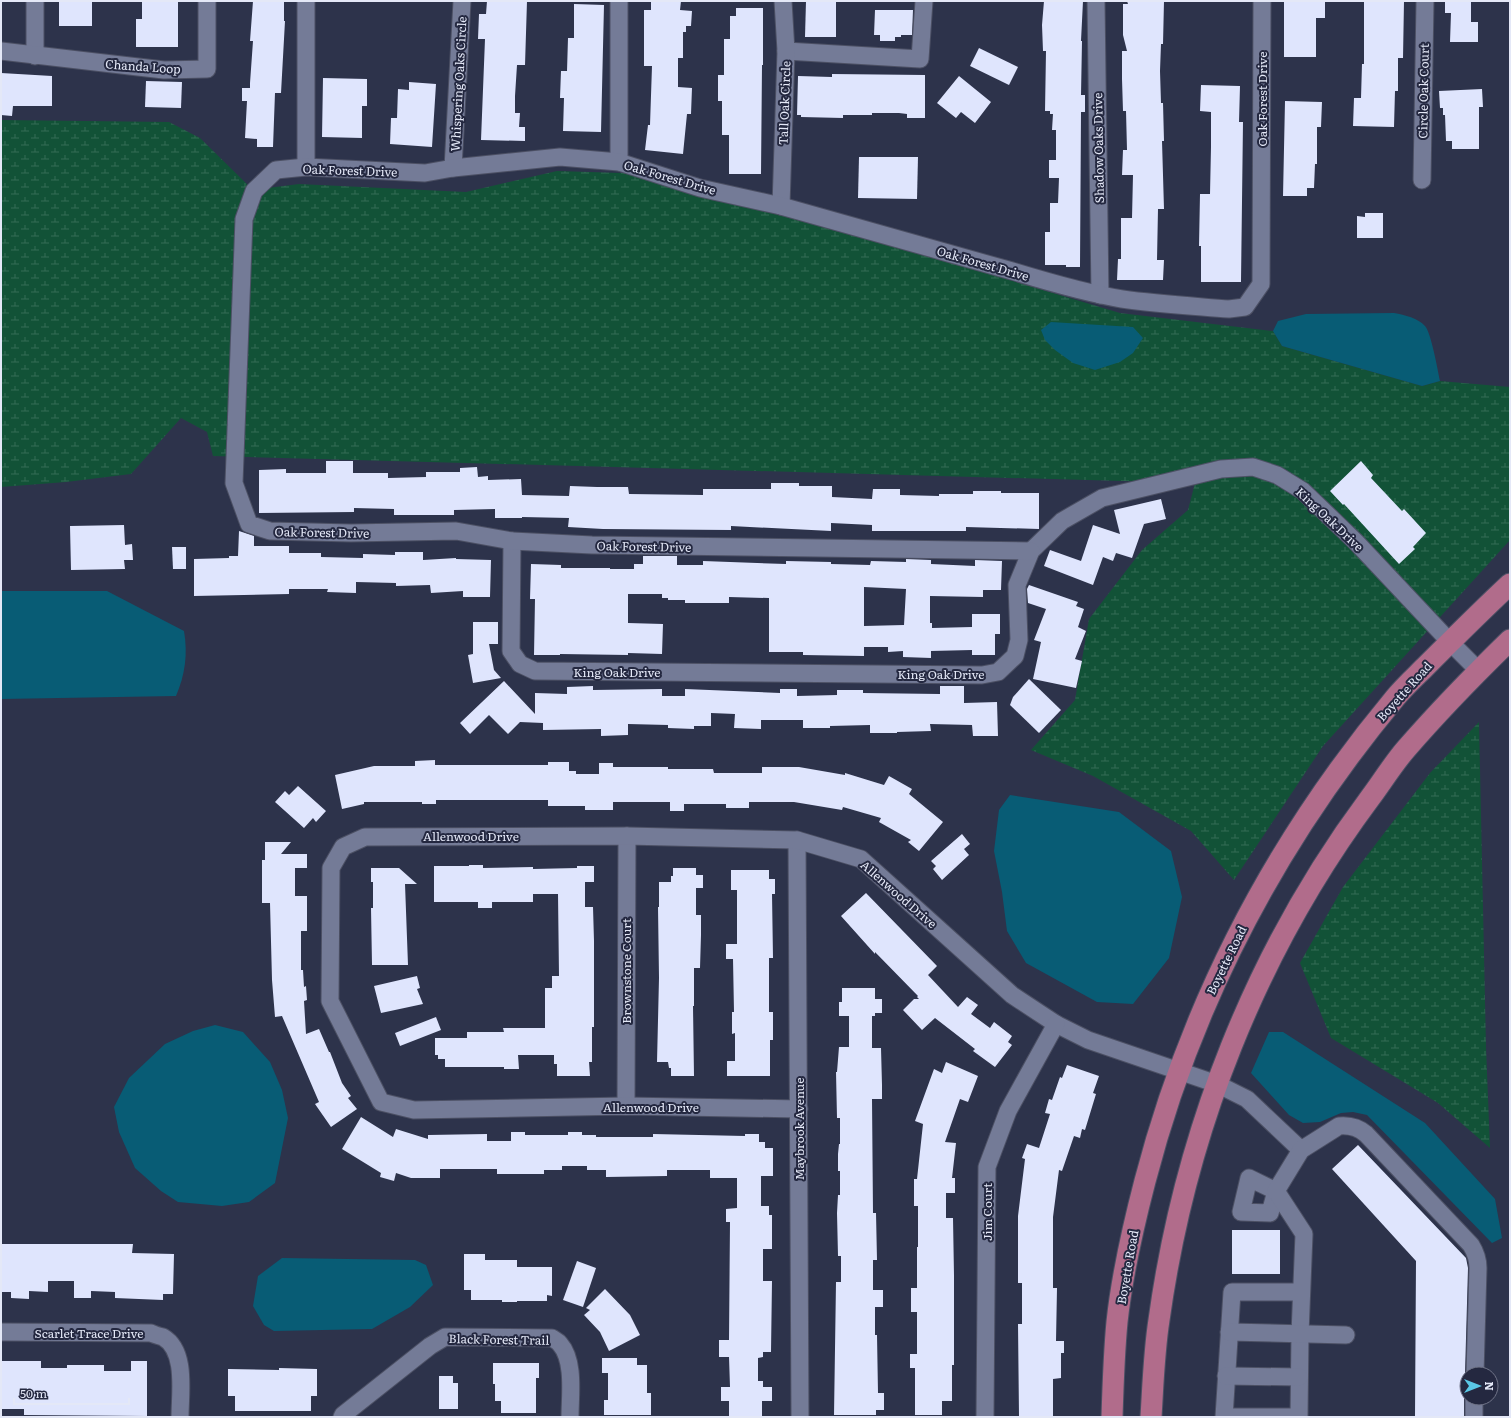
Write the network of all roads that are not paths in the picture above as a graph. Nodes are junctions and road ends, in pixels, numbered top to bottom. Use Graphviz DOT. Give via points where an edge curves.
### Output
graph roads {
  1 [pos="35,1"];
  2 [pos="207,1"];
  3 [pos="306,1"];
  4 [pos="462,1"];
  5 [pos="619,1"];
  6 [pos="784,1"];
  7 [pos="924,1"];
  8 [pos="1096,1"];
  9 [pos="1262,1"];
  10 [pos="1425,1"];
  11 [pos="1,51"];
  12 [pos="786,51"];
  13 [pos="35,56"];
  14 [pos="619,162"];
  15 [pos="306,167"];
  16 [pos="453,168"];
  17 [pos="1422,180"];
  18 [pos="781,206"];
  19 [pos="1100,295"];
  20 [pos="512,541"];
  21 [pos="1031,551"];
  22 [pos="1510,584"];
  23 [pos="1510,640"];
  24 [pos="1450,642"];
  25 [pos="1479,670"];
  26 [pos="627,836"];
  27 [pos="797,840"];
  28 [pos="1056,1024"];
  29 [pos="1178,1070"];
  30 [pos="1216,1084"];
  31 [pos="626,1106"];
  32 [pos="799,1109"];
  33 [pos="1301,1150"];
  34 [pos="1302,1292"];
  35 [pos="1,1332"];
  36 [pos="1228,1332"];
  37 [pos="1300,1334"];
  38 [pos="1346,1335"];
  39 [pos="1475,1366"];
  40 [pos="1226,1376"];
  41 [pos="1299,1377"];
  42 [pos="1474,1406"];
  43 [pos="180,1417"];
  44 [pos="342,1417"];
  45 [pos="570,1417"];
  46 [pos="800,1417"];
  47 [pos="985,1417"];
  48 [pos="1112,1417"];
  49 [pos="1151,1417"];
  50 [pos="1224,1417"];
  51 [pos="1474,1417"];
  1 -- 13 [label="street"];
  2 -- 13 [label="street, Chanda Loop" via="207,68 164,70"];
  3 -- 15 [label="street"];
  4 -- 16 [label="street, Whispering Oaks Circle"];
  5 -- 14 [label="street"];
  6 -- 12 [label="street, Tall Oak Circle"];
  7 -- 12 [label="street" via="920,59"];
  8 -- 19 [label="street, Shadow Oaks Drive"];
  9 -- 19 [label="street, Oak Forest Drive" via="1261,284 1245,307 1229,309"];
  10 -- 17 [label="street, Circle Oak Court"];
  11 -- 13 [label="street"];
  12 -- 18 [label="street, Tall Oak Circle"];
  14 -- 16 [label="street, Oak Forest Drive" via="560,157"];
  14 -- 18 [label="street, Oak Forest Drive" via="700,188"];
  15 -- 16 [label="street, Oak Forest Drive" via="425,173"];
  15 -- 20 [label="street, Oak Forest Drive" via="276,170 254,191 244,219 234,483 249,524 270,531 456,531"];
  18 -- 19 [label="street, Oak Forest Drive"];
  20 -- 21 [label="street, Oak Forest Drive" via="592,545"];
  20 -- 21 [label="street, King Oak Drive" via="511,651 520,664 535,671 982,675 998,672 1016,656 1019,640 1017,585"];
  21 -- 24 [label="street, King Oak Drive" via="1062,521 1102,498 1221,469 1253,467 1277,475 1302,491 1356,542"];
  22 -- 24 [label="main road, Boyette Road"];
  23 -- 25 [label="main road"];
  24 -- 25 [label="street, King Oak Drive"];
  24 -- 29 [label="main road, Boyette Road" via="1397,696 1353,752 1295,834 1238,934 1199,1017"];
  25 -- 30 [label="main road" via="1406,750 1350,825 1315,878 1282,935 1244,1012"];
  26 -- 27 [label="street, Allenwood Drive"];
  26 -- 31 [label="street, Brownstone Court"];
  26 -- 31 [label="street, Allenwood Drive" via="365,836 343,846 331,868 330,985 330,1001 381,1102 414,1110"];
  27 -- 28 [label="street, Allenwood Drive" via="861,859 1012,995"];
  27 -- 32 [label="street, Maybrook Avenue"];
  28 -- 29 [label="street, Allenwood Drive" via="1088,1040"];
  28 -- 47 [label="street, Jim Court" via="1008,1111 987,1167"];
  29 -- 30 [label="street, Allenwood Drive"];
  29 -- 48 [label="main road, Boyette Road" via="1154,1144 1127,1259 1117,1320"];
  30 -- 33 [label="street, Allenwood Drive" via="1247,1099"];
  30 -- 49 [label="main road" via="1190,1165 1167,1268 1159,1321"];
  31 -- 32 [label="street, Allenwood Drive"];
  32 -- 46 [label="street, Maybrook Avenue"];
  33 -- 34 [label="street" via="1276,1191 1304,1234"];
  33 -- 39 [label="street" via="1339,1126 1356,1127 1366,1134 1476,1251 1478,1260"];
  34 -- 36 [label="street" via="1232,1292"];
  34 -- 37 [label="street"];
  35 -- 43 [label="street, Scarlet Trace Drive" via="151,1333 163,1338 174,1348 180,1362"];
  36 -- 37 [label="street"];
  36 -- 40 [label="street"];
  37 -- 38 [label="street"];
  37 -- 41 [label="street"];
  40 -- 41 [label="street"];
  40 -- 50 [label="street"];
  41 -- 50 [label="street" via="1299,1417"];
  42 -- 51 [label="street"];
  44 -- 45 [label="street, Black Forest Trail" via="445,1337 530,1337 552,1338 560,1344 566,1355 570,1366"];
}
